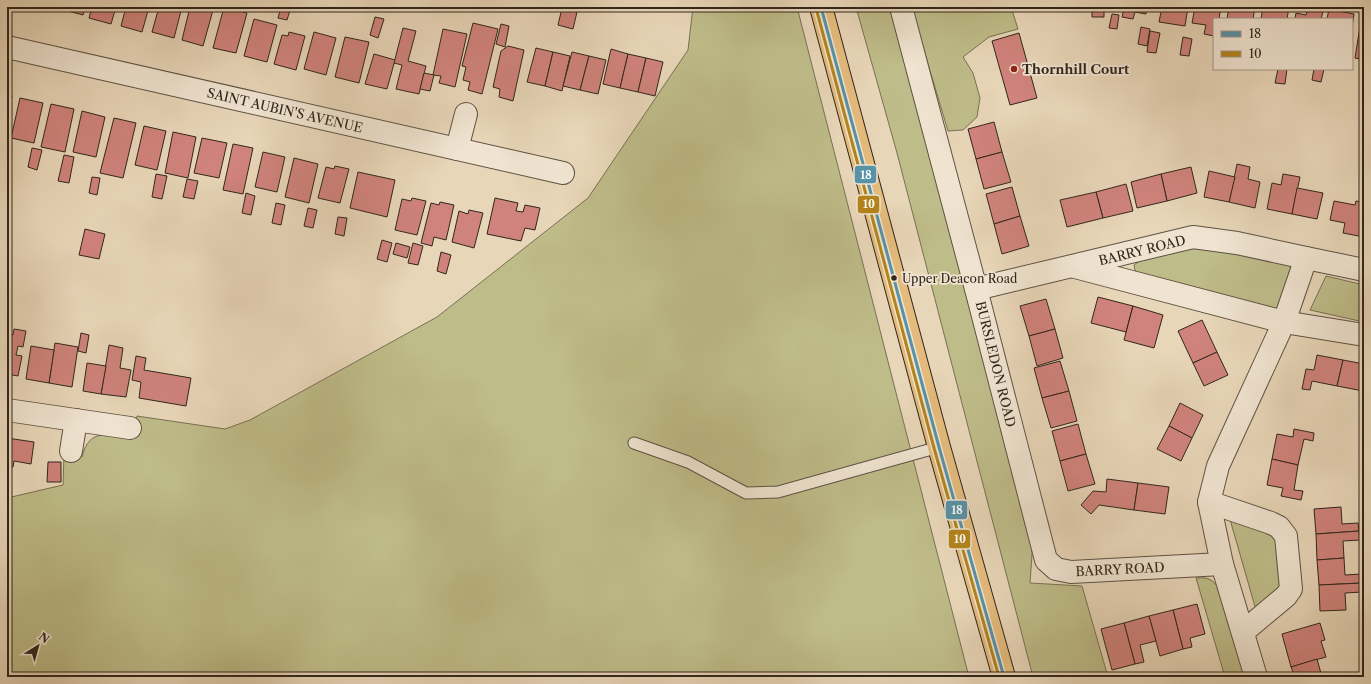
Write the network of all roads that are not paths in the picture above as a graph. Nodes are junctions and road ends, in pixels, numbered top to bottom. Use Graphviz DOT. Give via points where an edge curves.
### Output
graph roads {
  1 [pos="821,7"];
  2 [pos="901,7"];
  3 [pos="7,47"];
  4 [pos="466,114"];
  5 [pos="457,149"];
  6 [pos="563,174"];
  7 [pos="1306,258"];
  8 [pos="1073,266"];
  9 [pos="1364,270"];
  10 [pos="976,289"];
  11 [pos="1284,322"];
  12 [pos="1364,335"];
  13 [pos="7,410"];
  14 [pos="76,420"];
  15 [pos="130,428"];
  16 [pos="634,443"];
  17 [pos="939,447"];
  18 [pos="71,452"];
  19 [pos="1209,502"];
  20 [pos="1046,560"];
  21 [pos="1222,564"];
  22 [pos="1243,632"];
  23 [pos="1004,677"];
  24 [pos="1256,677"];
  1 -- 17 [label="main road"];
  2 -- 10 [label="street, BURSLEDON ROAD"];
  3 -- 5 [label="street, SAINT AUBIN'S AVENUE"];
  4 -- 5 [label="street"];
  5 -- 6 [label="street, SAINT AUBIN'S AVENUE"];
  7 -- 8 [label="street, BARRY ROAD" via="1237,243 1193,237"];
  7 -- 9 [label="street, BARRY ROAD"];
  7 -- 11 [label="street"];
  8 -- 10 [label="street, BARRY ROAD"];
  8 -- 11 [label="street, BARRY ROAD"];
  10 -- 20 [label="street, BURSLEDON ROAD"];
  11 -- 12 [label="street, BARRY ROAD"];
  11 -- 19 [label="street" via="1218,466"];
  13 -- 14 [label="street"];
  14 -- 15 [label="street"];
  14 -- 18 [label="street"];
  16 -- 17 [label="lane" via="688,462 746,493 778,492"];
  17 -- 23 [label="main road"];
  19 -- 21 [label="street"];
  19 -- 22 [label="street" via="1271,523 1279,527 1286,536 1291,589"];
  20 -- 21 [label="street, BARRY ROAD" via="1056,569 1071,572"];
  21 -- 22 [label="street"];
  22 -- 24 [label="street"];
}
